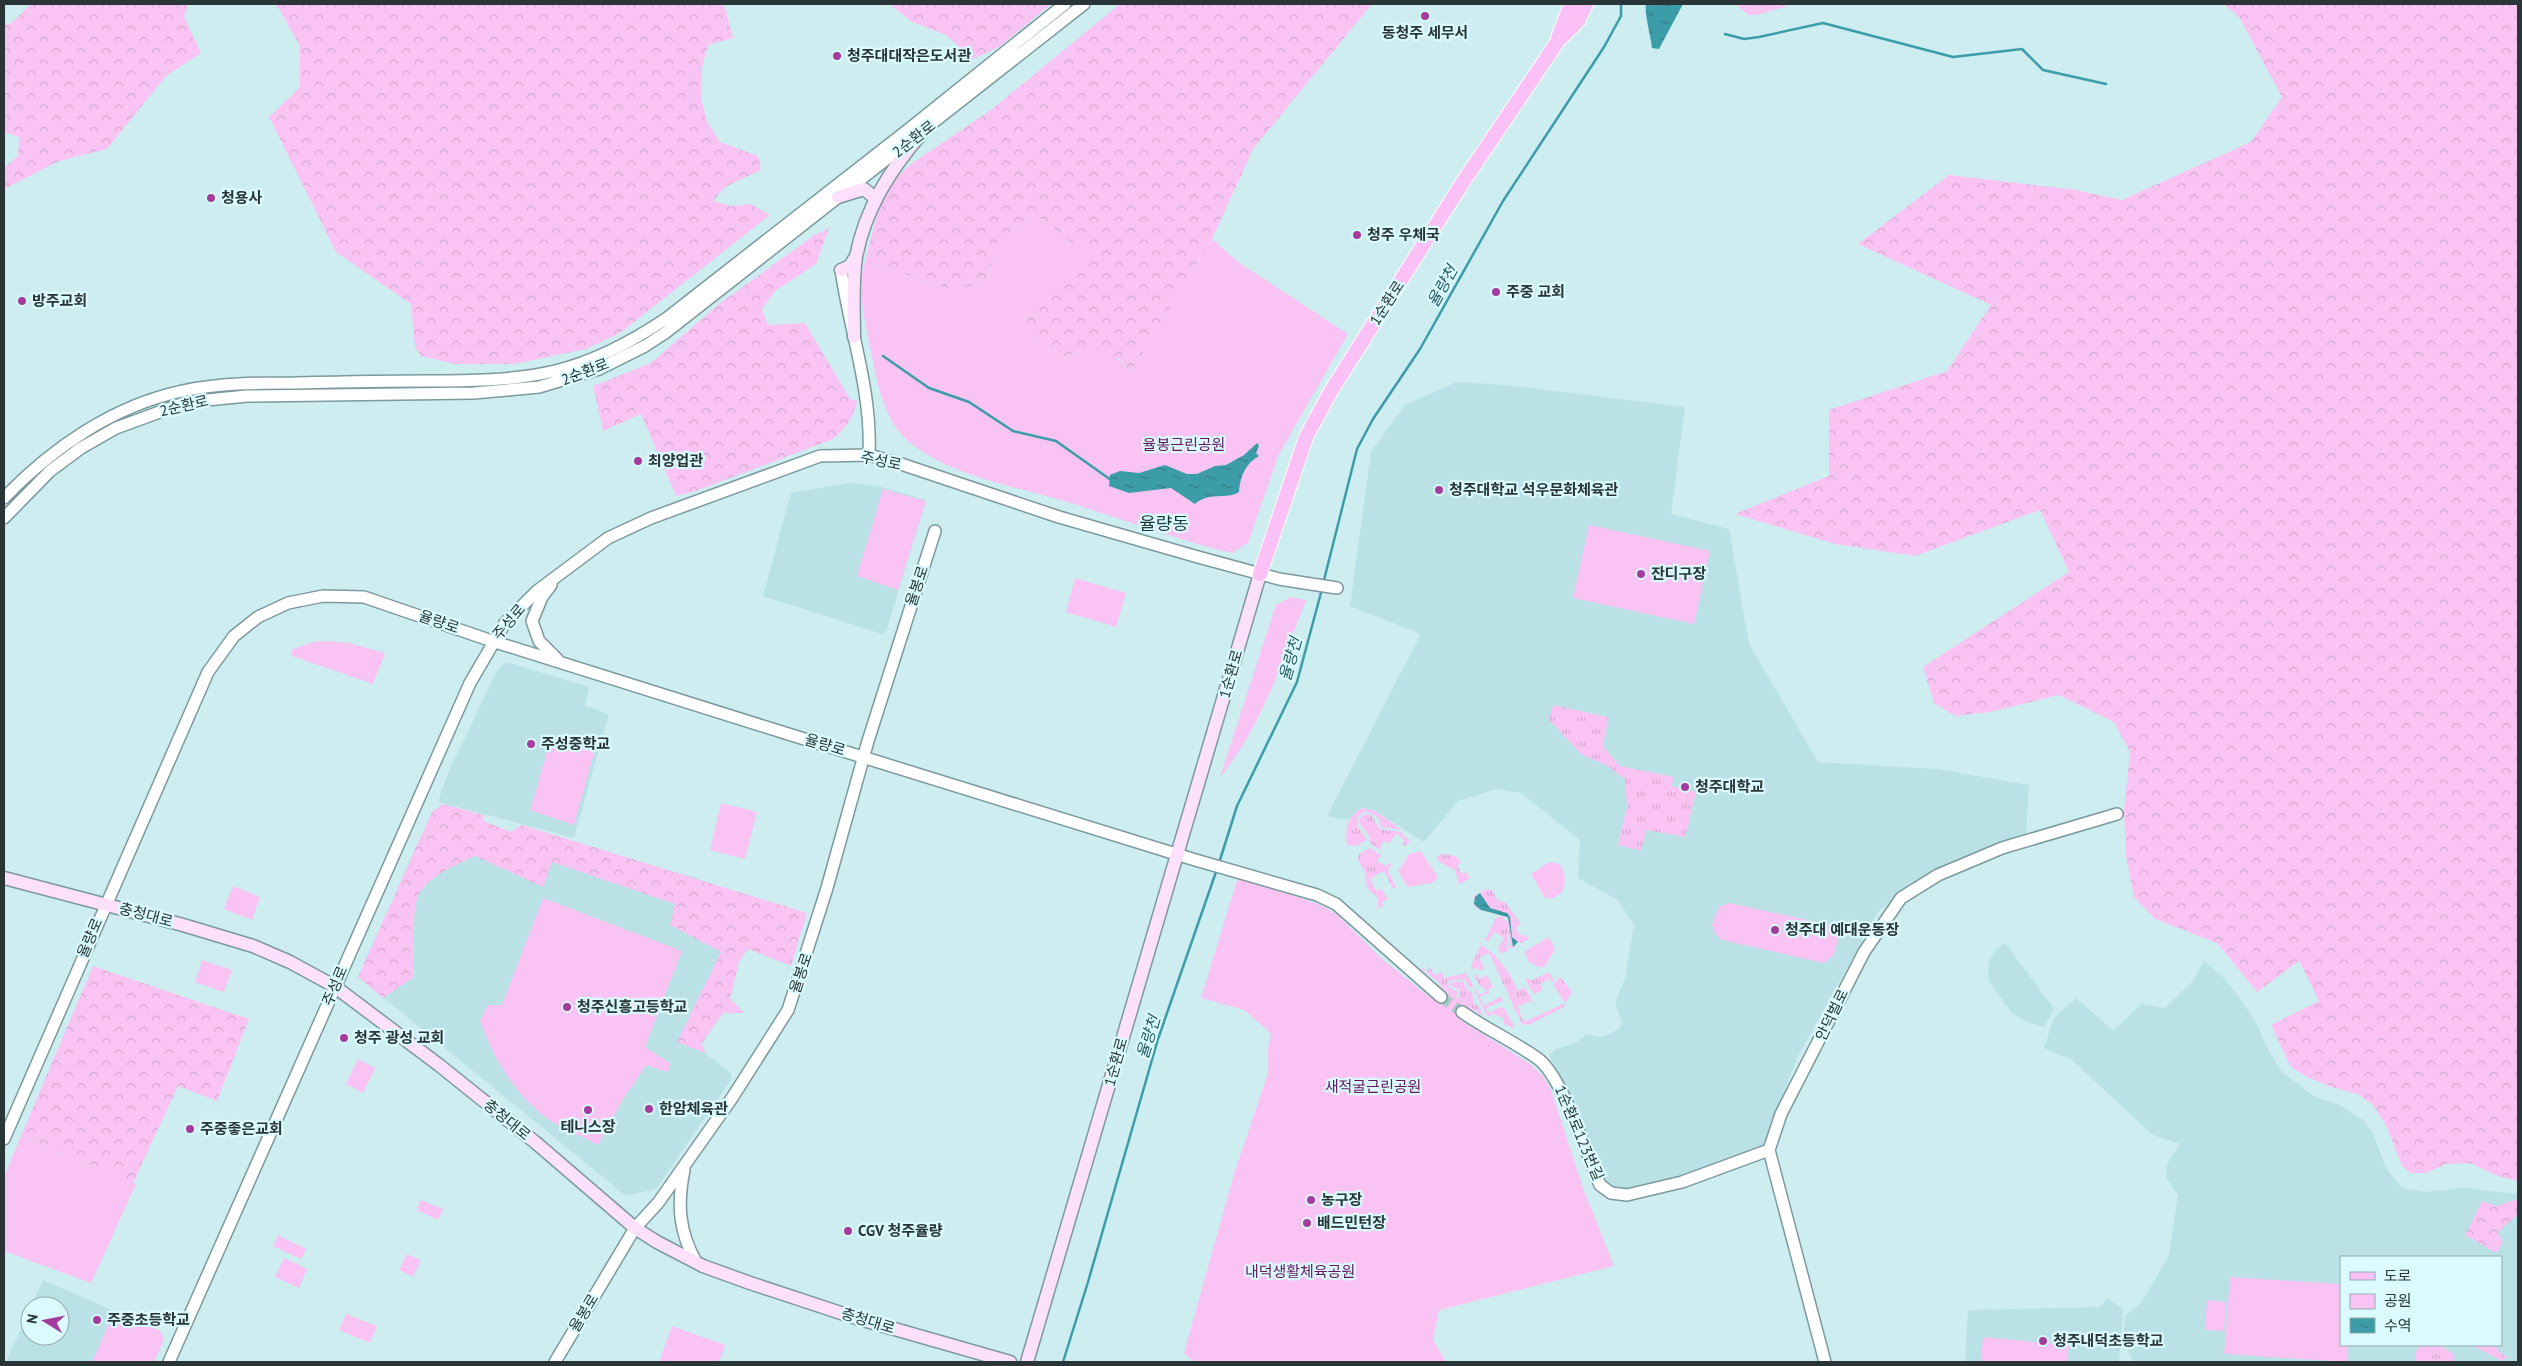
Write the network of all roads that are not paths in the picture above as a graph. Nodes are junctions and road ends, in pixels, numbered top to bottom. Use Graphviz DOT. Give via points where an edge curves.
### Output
graph roads {
  1 [pos="1065,4"];
  2 [pos="1084,4"];
  3 [pos="1571,4"];
  4 [pos="1586,4"];
  5 [pos="1558,41"];
  6 [pos="921,134"];
  7 [pos="838,197"];
  8 [pos="875,198"];
  9 [pos="856,256"];
  10 [pos="840,270"];
  11 [pos="854,337"];
  12 [pos="869,455"];
  13 [pos="4,498"];
  14 [pos="4,518"];
  15 [pos="935,531"];
  16 [pos="558,574"];
  17 [pos="1260,574"];
  18 [pos="1337,588"];
  19 [pos="492,641"];
  20 [pos="559,661"];
  21 [pos="864,757"];
  22 [pos="2116,814"];
  23 [pos="1178,854"];
  24 [pos="7,878"];
  25 [pos="105,904"];
  26 [pos="334,986"];
  27 [pos="1441,997"];
  28 [pos="1462,1012"];
  29 [pos="4,1139"];
  30 [pos="1769,1150"];
  31 [pos="686,1164"];
  32 [pos="635,1228"];
  33 [pos="696,1262"];
  34 [pos="169,1362"];
  35 [pos="555,1362"];
  36 [pos="1010,1362"];
  37 [pos="1027,1362"];
  38 [pos="1825,1362"];
  1 -- 13 [label="street, 2순환로" via="667,318 601,356 542,374 476,380 249,384 181,391 145,402 72,437 27,474"];
  2 -- 6 [label="street, 2순환로"];
  3 -- 5 [label="main road, 1순환로"];
  4 -- 5 [label="main road, 1순환로" via="1578,21"];
  5 -- 17 [label="main road, 1순환로" via="1463,182 1331,391 1306,437"];
  6 -- 7 [label="street, 2순환로"];
  6 -- 8 [label="main road"];
  7 -- 8 [label="main road" via="864,189"];
  7 -- 14 [label="street, 2순환로" via="665,333 599,368 539,386 474,393 247,396 187,402 116,428 81,448 50,471"];
  8 -- 9 [label="main road"];
  9 -- 10 [label="main road" via="850,266"];
  9 -- 11 [label="main road"];
  10 -- 11 [label="street"];
  11 -- 12 [label="street" via="865,385 870,426"];
  12 -- 16 [label="street, 주성로" via="820,456 651,518 608,538"];
  12 -- 17 [label="street, 주성로" via="1059,517"];
  15 -- 21 [label="street, 율봉로"];
  16 -- 19 [label="street, 주성로" via="511,616"];
  16 -- 20 [label="street" via="542,597 532,621 539,641"];
  17 -- 18 [label="street, 주성로"];
  17 -- 23 [label="main road, 1순환로"];
  19 -- 20 [label="street, 율량로"];
  19 -- 25 [label="street, 율량로" via="364,597 349,595 288,603 258,617 234,636 208,672"];
  19 -- 26 [label="street, 주성로" via="470,683"];
  20 -- 21 [label="street, 율량로"];
  21 -- 23 [label="street, 율량로"];
  21 -- 31 [label="street, 율봉로" via="788,1010"];
  22 -- 30 [label="street, 안덕벌로" via="2002,848 1938,874 1901,898 1848,981 1781,1114"];
  23 -- 27 [label="street, 율량로" via="1317,895 1336,904"];
  23 -- 37 [label="main road, 1순환로"];
  24 -- 25 [label="main road, 충청대로"];
  25 -- 26 [label="main road, 충청대로" via="252,946"];
  25 -- 29 [label="street, 율량로"];
  26 -- 32 [label="main road, 충청대로" via="535,1142"];
  26 -- 34 [label="street, 주성로"];
  28 -- 30 [label="street, 1순환로123번길" via="1539,1058 1555,1078 1600,1185 1610,1193 1627,1195 1682,1182"];
  30 -- 38 [label="street"];
  31 -- 32 [label="street, 율봉로"];
  31 -- 33 [label="street" via="680,1198 681,1226"];
  32 -- 33 [label="main road, 충청대로"];
  32 -- 35 [label="street, 율봉로"];
  33 -- 36 [label="main road, 충청대로" via="798,1300"];
}
